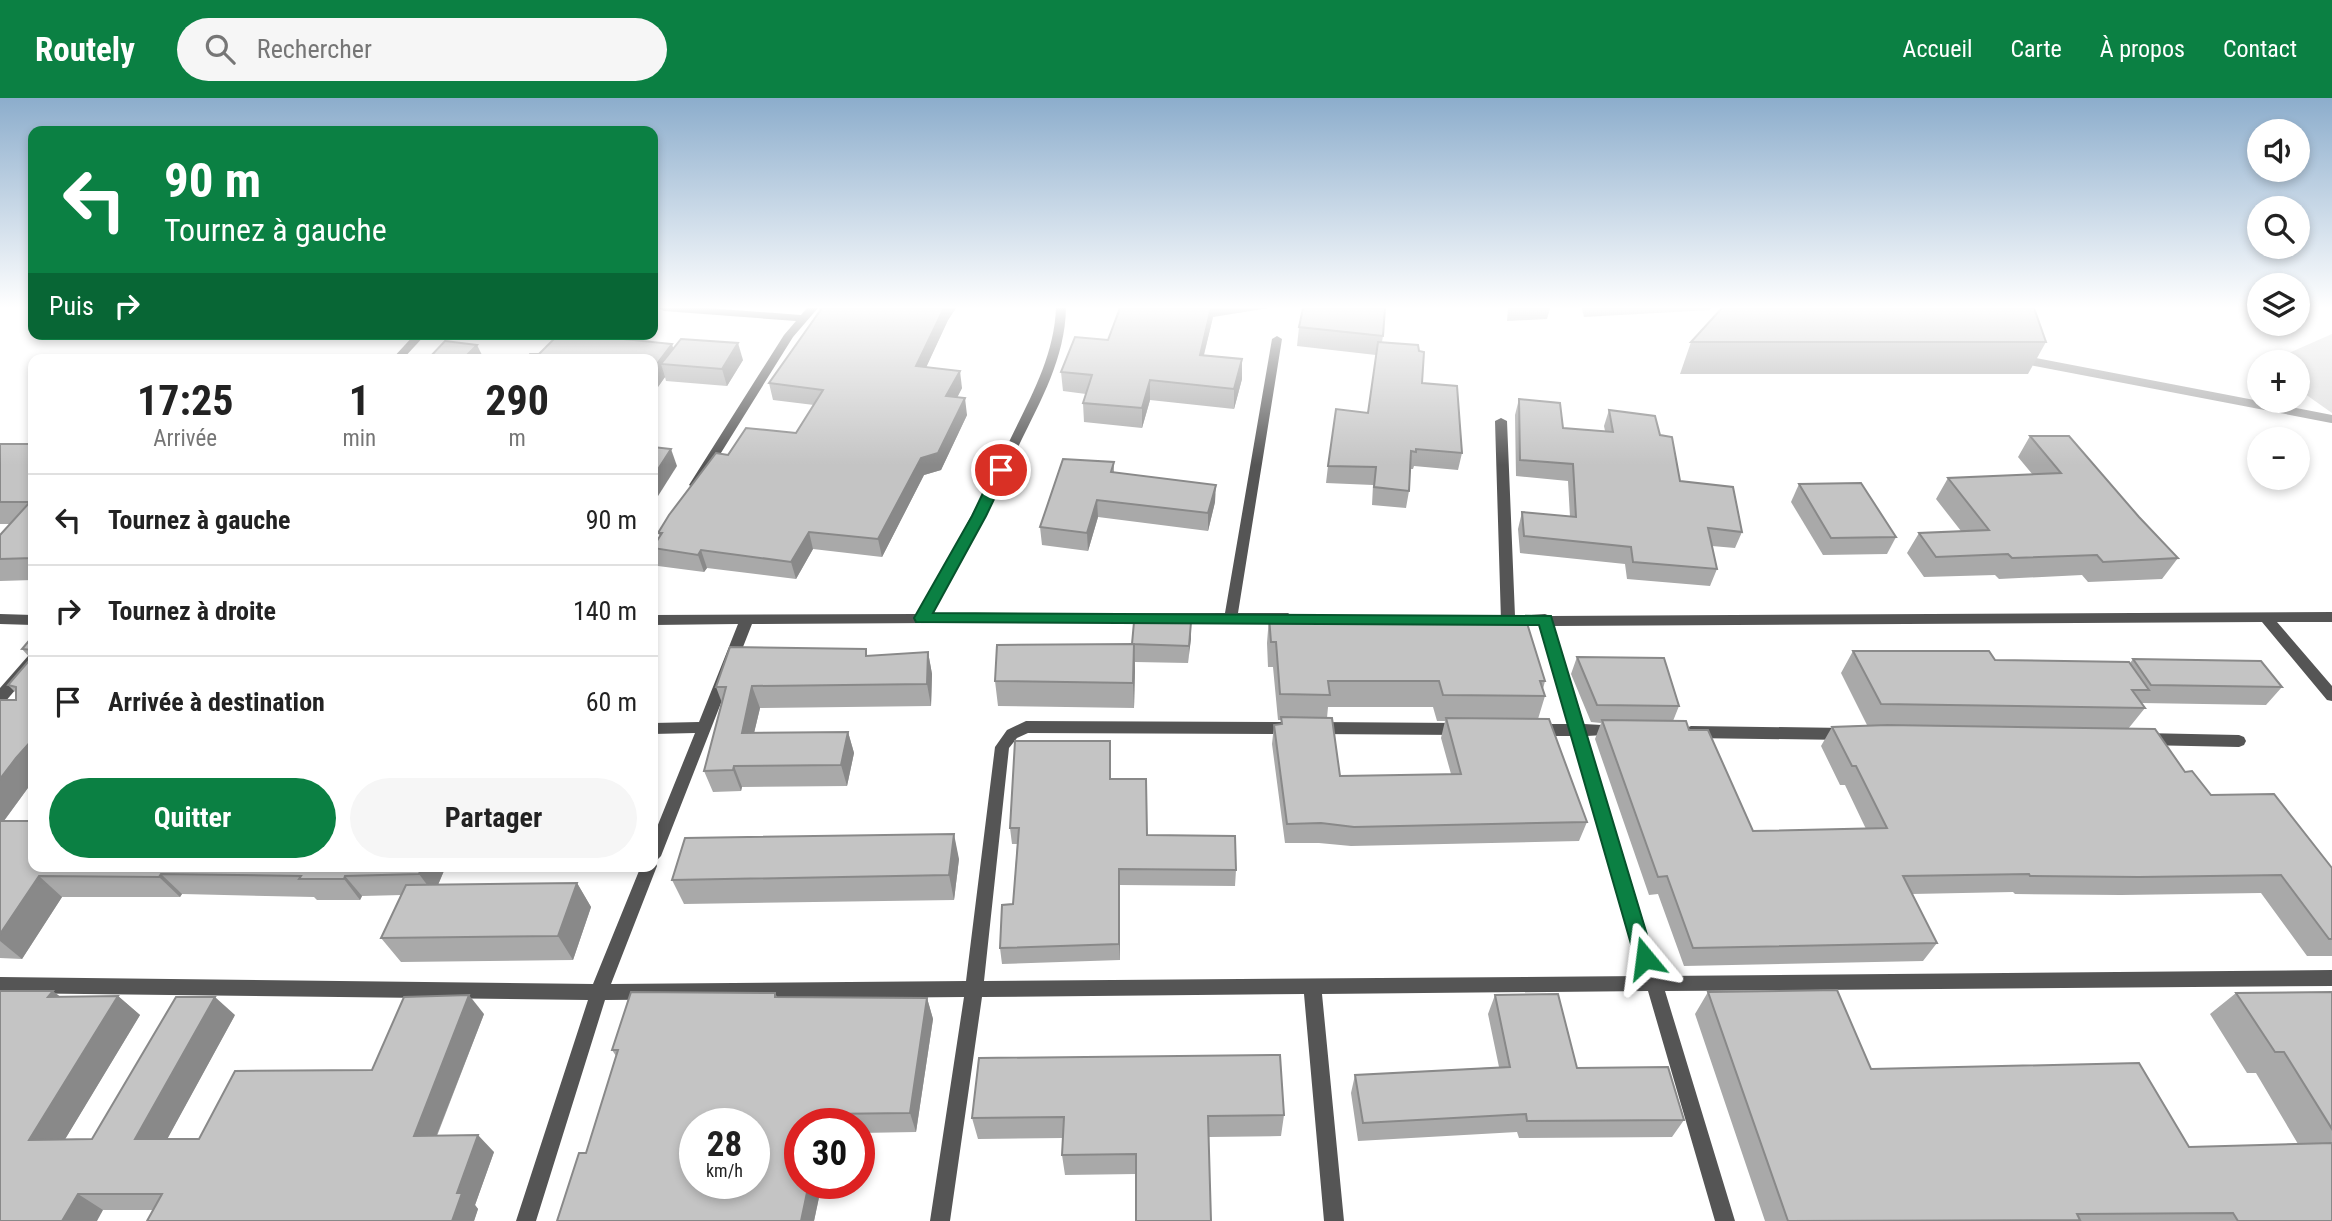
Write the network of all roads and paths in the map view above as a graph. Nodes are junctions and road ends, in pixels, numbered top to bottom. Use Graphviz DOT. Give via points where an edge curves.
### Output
graph roads {
  1 [pos="772,360"];
  2 [pos="1052,360"];
  3 [pos="1274,360"];
  4 [pos="1501,421"];
  5 [pos="688,496"];
  6 [pos="1231,617"];
  7 [pos="2265,617"];
  8 [pos="2332,617"];
  9 [pos="922,618"];
  10 [pos="1300,618"];
  11 [pos="0,619"];
  12 [pos="28,620"];
  13 [pos="658,620"];
  14 [pos="747,620"];
  15 [pos="1545,620"];
  16 [pos="28,666"];
  17 [pos="2332,696"];
  18 [pos="0,698"];
  19 [pos="704,727"];
  20 [pos="658,729"];
  21 [pos="1481,729"];
  22 [pos="1522,730"];
  23 [pos="1578,730"];
  24 [pos="1633,731"];
  25 [pos="1674,731"];
  26 [pos="1867,734"];
  27 [pos="2129,739"];
  28 [pos="2239,741"];
  29 [pos="658,843"];
  30 [pos="647,872"];
  31 [pos="2332,978"];
  32 [pos="1652,983"];
  33 [pos="0,985"];
  34 [pos="1312,986"];
  35 [pos="974,989"];
  36 [pos="599,992"];
  37 [pos="526,1221"];
  38 [pos="940,1221"];
  39 [pos="1334,1221"];
  40 [pos="1724,1221"];
  1 -- 5 [label="street"];
  2 -- 9 [label="street" via="979,516"];
  3 -- 6 [label="street"];
  4 -- 15 [label="street" via="1501,621"];
  6 -- 9 [label="street"];
  6 -- 10 [label="street"];
  7 -- 8 [label="street"];
  7 -- 15 [label="street"];
  7 -- 17 [label="street"];
  9 -- 14 [label="street"];
  11 -- 12 [label="street"];
  13 -- 14 [label="street"];
  14 -- 19 [label="street"];
  15 -- 23 [label="street"];
  16 -- 18 [label="street"];
  19 -- 20 [label="street"];
  19 -- 29 [label="street"];
  21 -- 35 [label="street" via="1026,727 1012,734 1002,747"];
  22 -- 23 [label="street"];
  23 -- 24 [label="street"];
  23 -- 32 [label="street"];
  25 -- 26 [label="street"];
  27 -- 28 [label="street"];
  30 -- 36 [label="street"];
  31 -- 32 [label="street"];
  32 -- 34 [label="street"];
  32 -- 40 [label="street"];
  33 -- 36 [label="street"];
  34 -- 35 [label="street"];
  34 -- 39 [label="street"];
  35 -- 36 [label="street"];
  35 -- 38 [label="street"];
  36 -- 37 [label="street"];
}
